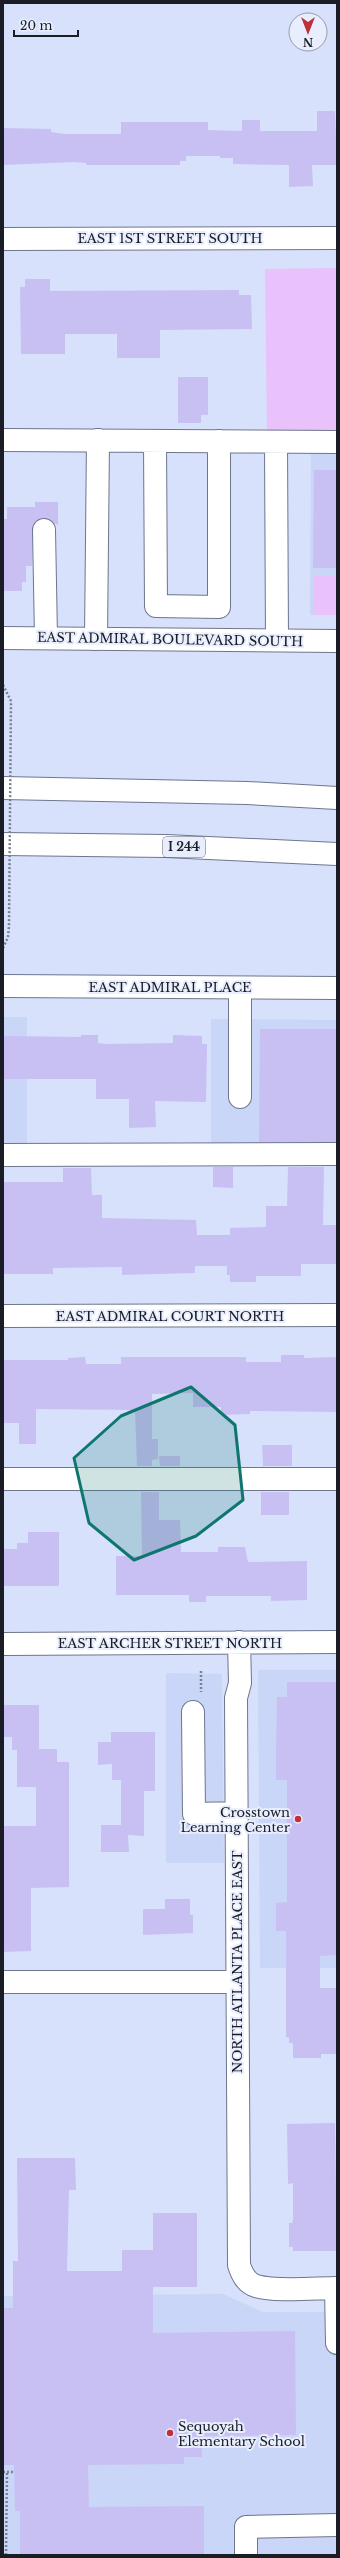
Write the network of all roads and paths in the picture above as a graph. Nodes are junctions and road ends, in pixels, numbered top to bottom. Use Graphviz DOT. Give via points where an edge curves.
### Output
graph roads {
  1 [pos="337,238"];
  2 [pos="3,239"];
  3 [pos="3,440"];
  4 [pos="98,440"];
  5 [pos="155,441"];
  6 [pos="219,441"];
  7 [pos="276,442"];
  8 [pos="337,442"];
  9 [pos="44,530"];
  10 [pos="3,638"];
  11 [pos="46,638"];
  12 [pos="96,639"];
  13 [pos="277,640"];
  14 [pos="337,641"];
  15 [pos="3,686"];
  16 [pos="3,788"];
  17 [pos="337,798"];
  18 [pos="3,844"];
  19 [pos="337,854"];
  20 [pos="3,948"];
  21 [pos="3,986"];
  22 [pos="240,988"];
  23 [pos="337,988"];
  24 [pos="240,1097"];
  25 [pos="337,1154"];
  26 [pos="3,1155"];
  27 [pos="337,1315"];
  28 [pos="3,1316"];
  29 [pos="337,1479"];
  30 [pos="3,1480"];
  31 [pos="239,1642"];
  32 [pos="337,1642"];
  33 [pos="3,1644"];
  34 [pos="193,1712"];
  35 [pos="237,1813"];
  36 [pos="3,1982"];
  37 [pos="237,1982"];
  38 [pos="337,2288"];
  39 [pos="337,2343"];
  40 [pos="3,2472"];
  41 [pos="7,2472"];
  42 [pos="14,2472"];
  43 [pos="337,2525"];
  44 [pos="6,2555"];
  45 [pos="246,2555"];
  1 -- 2 [label="main road, EAST 1ST STREET SOUTH"];
  3 -- 4 [label="main road"];
  4 -- 5 [label="main road"];
  4 -- 12 [label="main road"];
  5 -- 6 [label="main road"];
  5 -- 6 [label="main road" via="156,606 219,607"];
  6 -- 7 [label="main road"];
  7 -- 8 [label="main road"];
  7 -- 13 [label="main road"];
  9 -- 11 [label="main road"];
  10 -- 11 [label="main road, EAST ADMIRAL BOULEVARD SOUTH"];
  11 -- 12 [label="main road, EAST ADMIRAL BOULEVARD SOUTH"];
  12 -- 13 [label="main road, EAST ADMIRAL BOULEVARD SOUTH"];
  13 -- 14 [label="main road, EAST ADMIRAL BOULEVARD SOUTH"];
  15 -- 20 [label="path, bridge" via="11,702 9,926"];
  16 -- 17 [label="main road" via="247,793"];
  18 -- 19 [label="main road, I 244" via="166,846"];
  21 -- 22 [label="main road, EAST ADMIRAL PLACE"];
  22 -- 23 [label="main road, EAST ADMIRAL PLACE"];
  22 -- 24 [label="main road"];
  25 -- 26 [label="main road"];
  27 -- 28 [label="main road, EAST ADMIRAL COURT NORTH"];
  29 -- 30 [label="main road"];
  31 -- 32 [label="main road, EAST ARCHER STREET NORTH"];
  31 -- 33 [label="main road, EAST ARCHER STREET NORTH"];
  31 -- 35 [label="main road, NORTH ATLANTA PLACE EAST" via="240,1683 236,1698"];
  34 -- 35 [label="main road" via="194,1814"];
  35 -- 37 [label="main road, NORTH ATLANTA PLACE EAST"];
  36 -- 37 [label="main road"];
  37 -- 38 [label="main road, NORTH ATLANTA PLACE EAST" via="239,2265 242,2275 255,2286 268,2288"];
  38 -- 39 [label="main road"];
  40 -- 41 [label="path"];
  41 -- 42 [label="path"];
  41 -- 44 [label="path"];
  43 -- 45 [label="main road" via="246,2527"];
}
